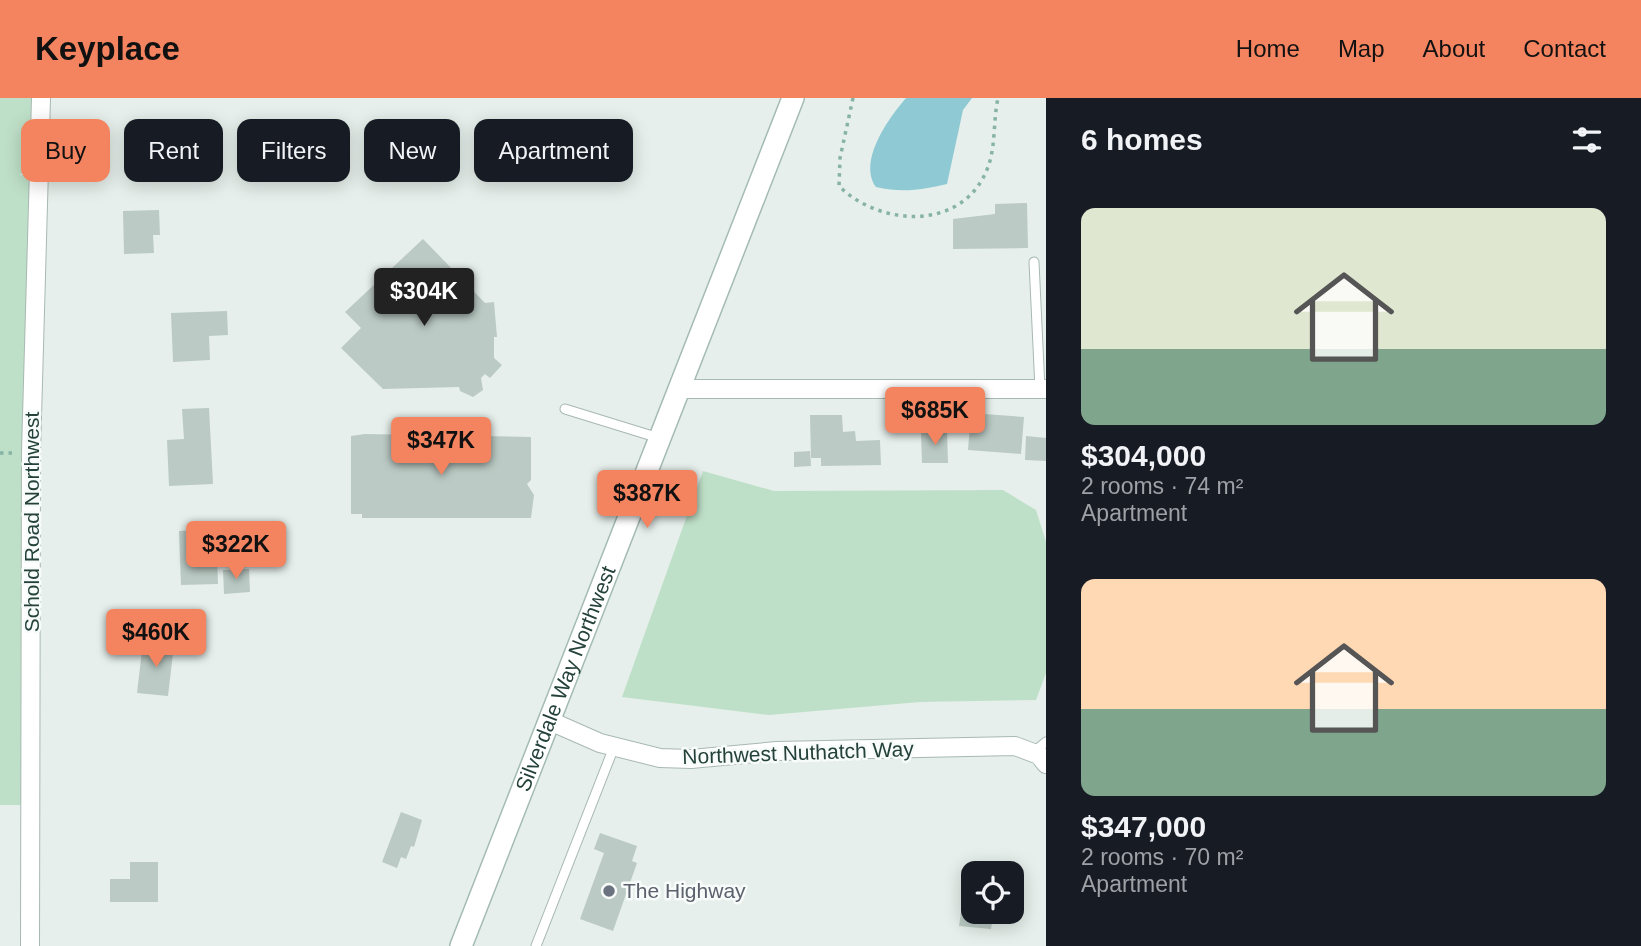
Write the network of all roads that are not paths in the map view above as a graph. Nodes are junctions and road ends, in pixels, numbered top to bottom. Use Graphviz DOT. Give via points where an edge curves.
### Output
graph roads {
  1 [pos="41,98"];
  2 [pos="793,98"];
  3 [pos="1034,262"];
  4 [pos="680,388"];
  5 [pos="1043,390"];
  6 [pos="565,409"];
  7 [pos="661,439"];
  8 [pos="550,721"];
  9 [pos="614,747"];
  10 [pos="1042,753"];
  11 [pos="30,946"];
  12 [pos="461,946"];
  13 [pos="536,946"];
  1 -- 11 [label="street, Schold Road Northwest" via="31,453"];
  2 -- 4 [label="main road, Silverdale Way Northwest"];
  3 -- 5 [label="lane"];
  4 -- 5 [label="street"];
  4 -- 7 [label="main road, Silverdale Way Northwest"];
  6 -- 7 [label="lane"];
  7 -- 8 [label="main road, Silverdale Way Northwest"];
  8 -- 9 [label="street, Northwest Nuthatch Way"];
  8 -- 12 [label="main road, Silverdale Way Northwest"];
  9 -- 10 [label="street, Northwest Nuthatch Way" via="660,758 691,759 777,751 1016,746"];
  9 -- 13 [label="lane"];
}
